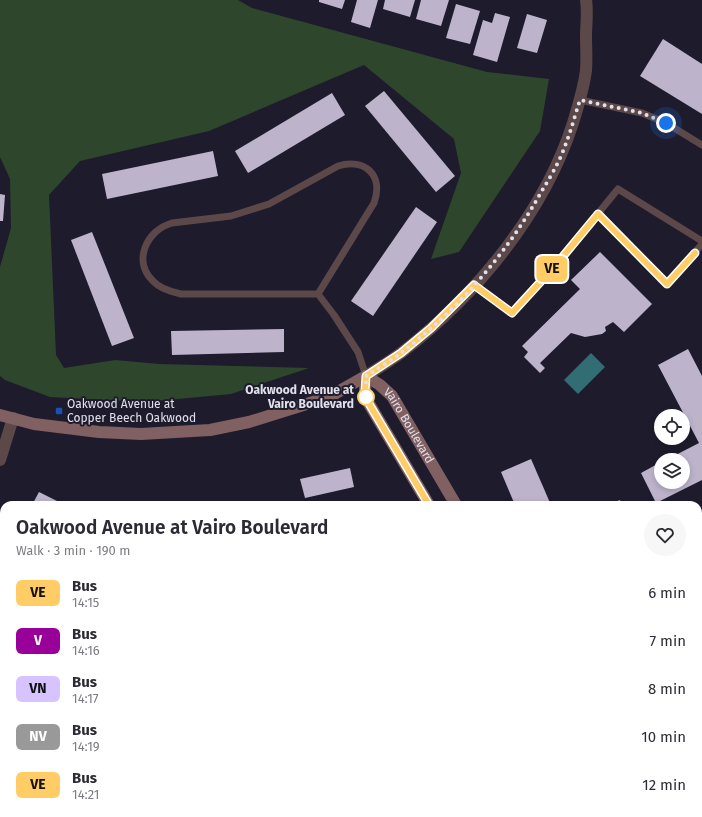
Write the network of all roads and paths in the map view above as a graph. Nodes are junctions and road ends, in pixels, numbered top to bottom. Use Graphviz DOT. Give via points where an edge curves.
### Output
graph roads {
  1 [pos="586,0"];
  2 [pos="580,100"];
  3 [pos="702,144"];
  4 [pos="598,214"];
  5 [pos="702,243"];
  6 [pos="474,285"];
  7 [pos="318,294"];
  8 [pos="366,376"];
  9 [pos="0,415"];
  10 [pos="13,418"];
  11 [pos="0,460"];
  12 [pos="427,501"];
  13 [pos="454,501"];
  1 -- 2 [label="street" via="586,70"];
  2 -- 3 [label="lane" via="642,113 666,123"];
  2 -- 6 [label="street" via="556,168 508,245"];
  4 -- 5 [label="lane" via="618,189"];
  4 -- 5 [label="lane" via="667,284"];
  4 -- 6 [label="lane" via="512,313"];
  6 -- 8 [label="street" via="431,328 401,353"];
  7 -- 7 [label="lane" via="377,193 374,176 358,164 338,166 270,204 231,216 164,225 153,234 145,248 143,262 146,272 154,282 172,292"];
  7 -- 8 [label="lane" via="358,352"];
  8 -- 10 [label="street" via="329,397 249,422 210,430 141,434 99,432 34,424"];
  8 -- 12 [label="street, Vairo Boulevard" via="365,391 368,402"];
  8 -- 13 [label="street, Vairo Boulevard" via="392,396"];
  9 -- 10 [label="street"];
  10 -- 11 [label="street"];
}
